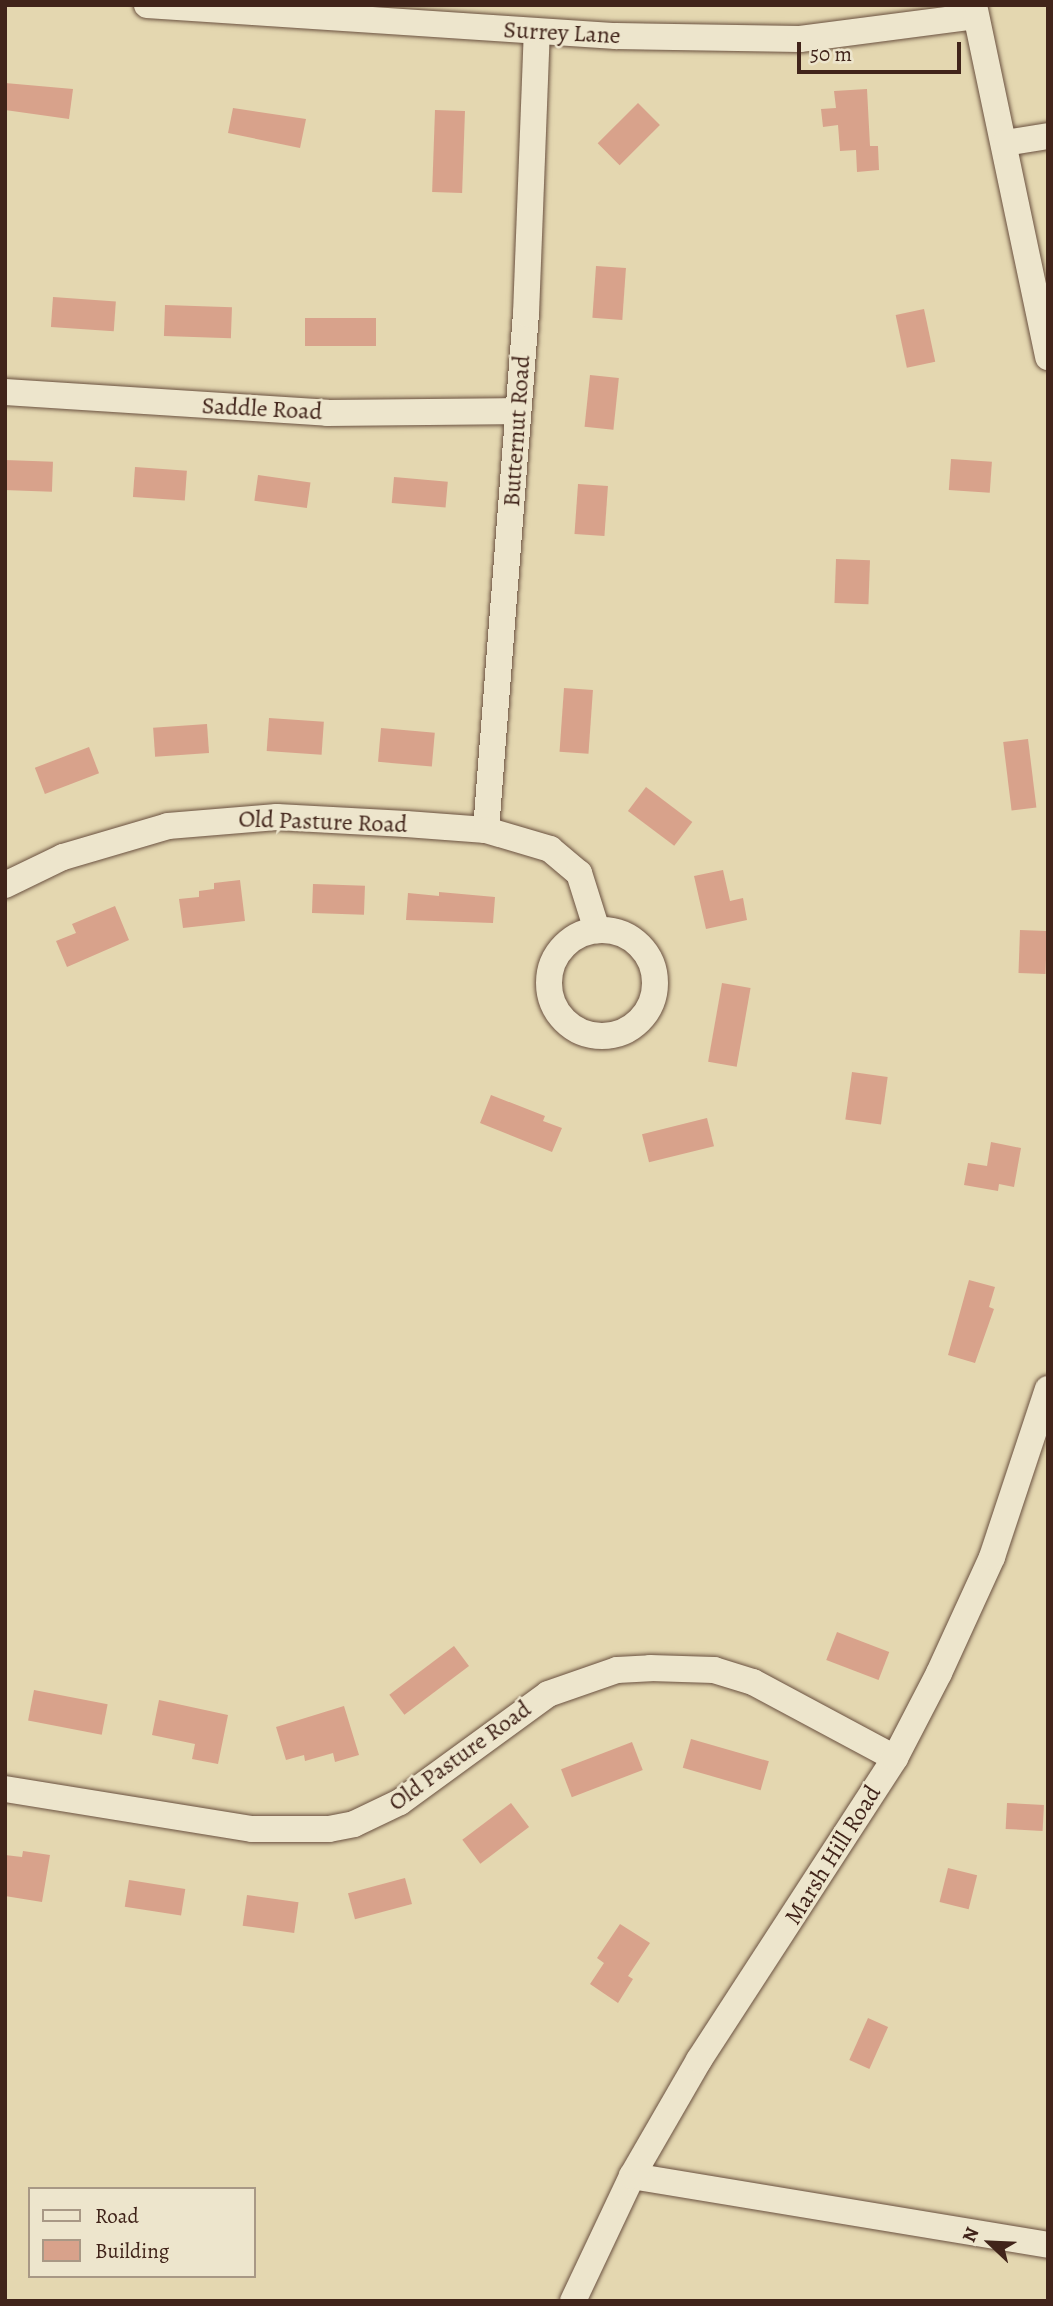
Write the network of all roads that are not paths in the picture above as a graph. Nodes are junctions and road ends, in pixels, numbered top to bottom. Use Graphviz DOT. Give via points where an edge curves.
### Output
graph roads {
  1 [pos="147,5"];
  2 [pos="975,11"];
  3 [pos="537,32"];
  4 [pos="1048,136"];
  5 [pos="1005,143"];
  6 [pos="1048,357"];
  7 [pos="5,392"];
  8 [pos="518,411"];
  9 [pos="486,830"];
  10 [pos="5,886"];
  11 [pos="597,930"];
  12 [pos="1048,1389"];
  13 [pos="895,1758"];
  14 [pos="5,1789"];
  15 [pos="632,2176"];
  16 [pos="1048,2245"];
  17 [pos="573,2301"];
  1 -- 3 [label="street, Surrey Lane"];
  2 -- 3 [label="street, Surrey Lane" via="800,38"];
  2 -- 5 [label="street"];
  3 -- 8 [label="street, Butternut Road" via="532,207"];
  4 -- 5 [label="street"];
  5 -- 6 [label="street"];
  7 -- 8 [label="street, Saddle Road" via="327,412"];
  8 -- 9 [label="street, Butternut Road"];
  9 -- 10 [label="street, Old Pasture Road" via="277,817 203,821 94,846"];
  9 -- 11 [label="street, Old Pasture Road" via="533,841 565,859 588,890"];
  11 -- 11 [label="street" via="563,946 549,981 561,1017 581,1032 607,1037 641,1020 653,998 654,972 634,940"];
  12 -- 13 [label="street, Marsh Hill Road" via="992,1558"];
  13 -- 14 [label="street, Old Pasture Road" via="753,1682 714,1670 650,1668 617,1670 548,1694 400,1802 354,1824 329,1829 253,1829"];
  13 -- 15 [label="street, Marsh Hill Road" via="699,2060"];
  15 -- 16 [label="street"];
  15 -- 17 [label="street, Marsh Hill Road"];
}
